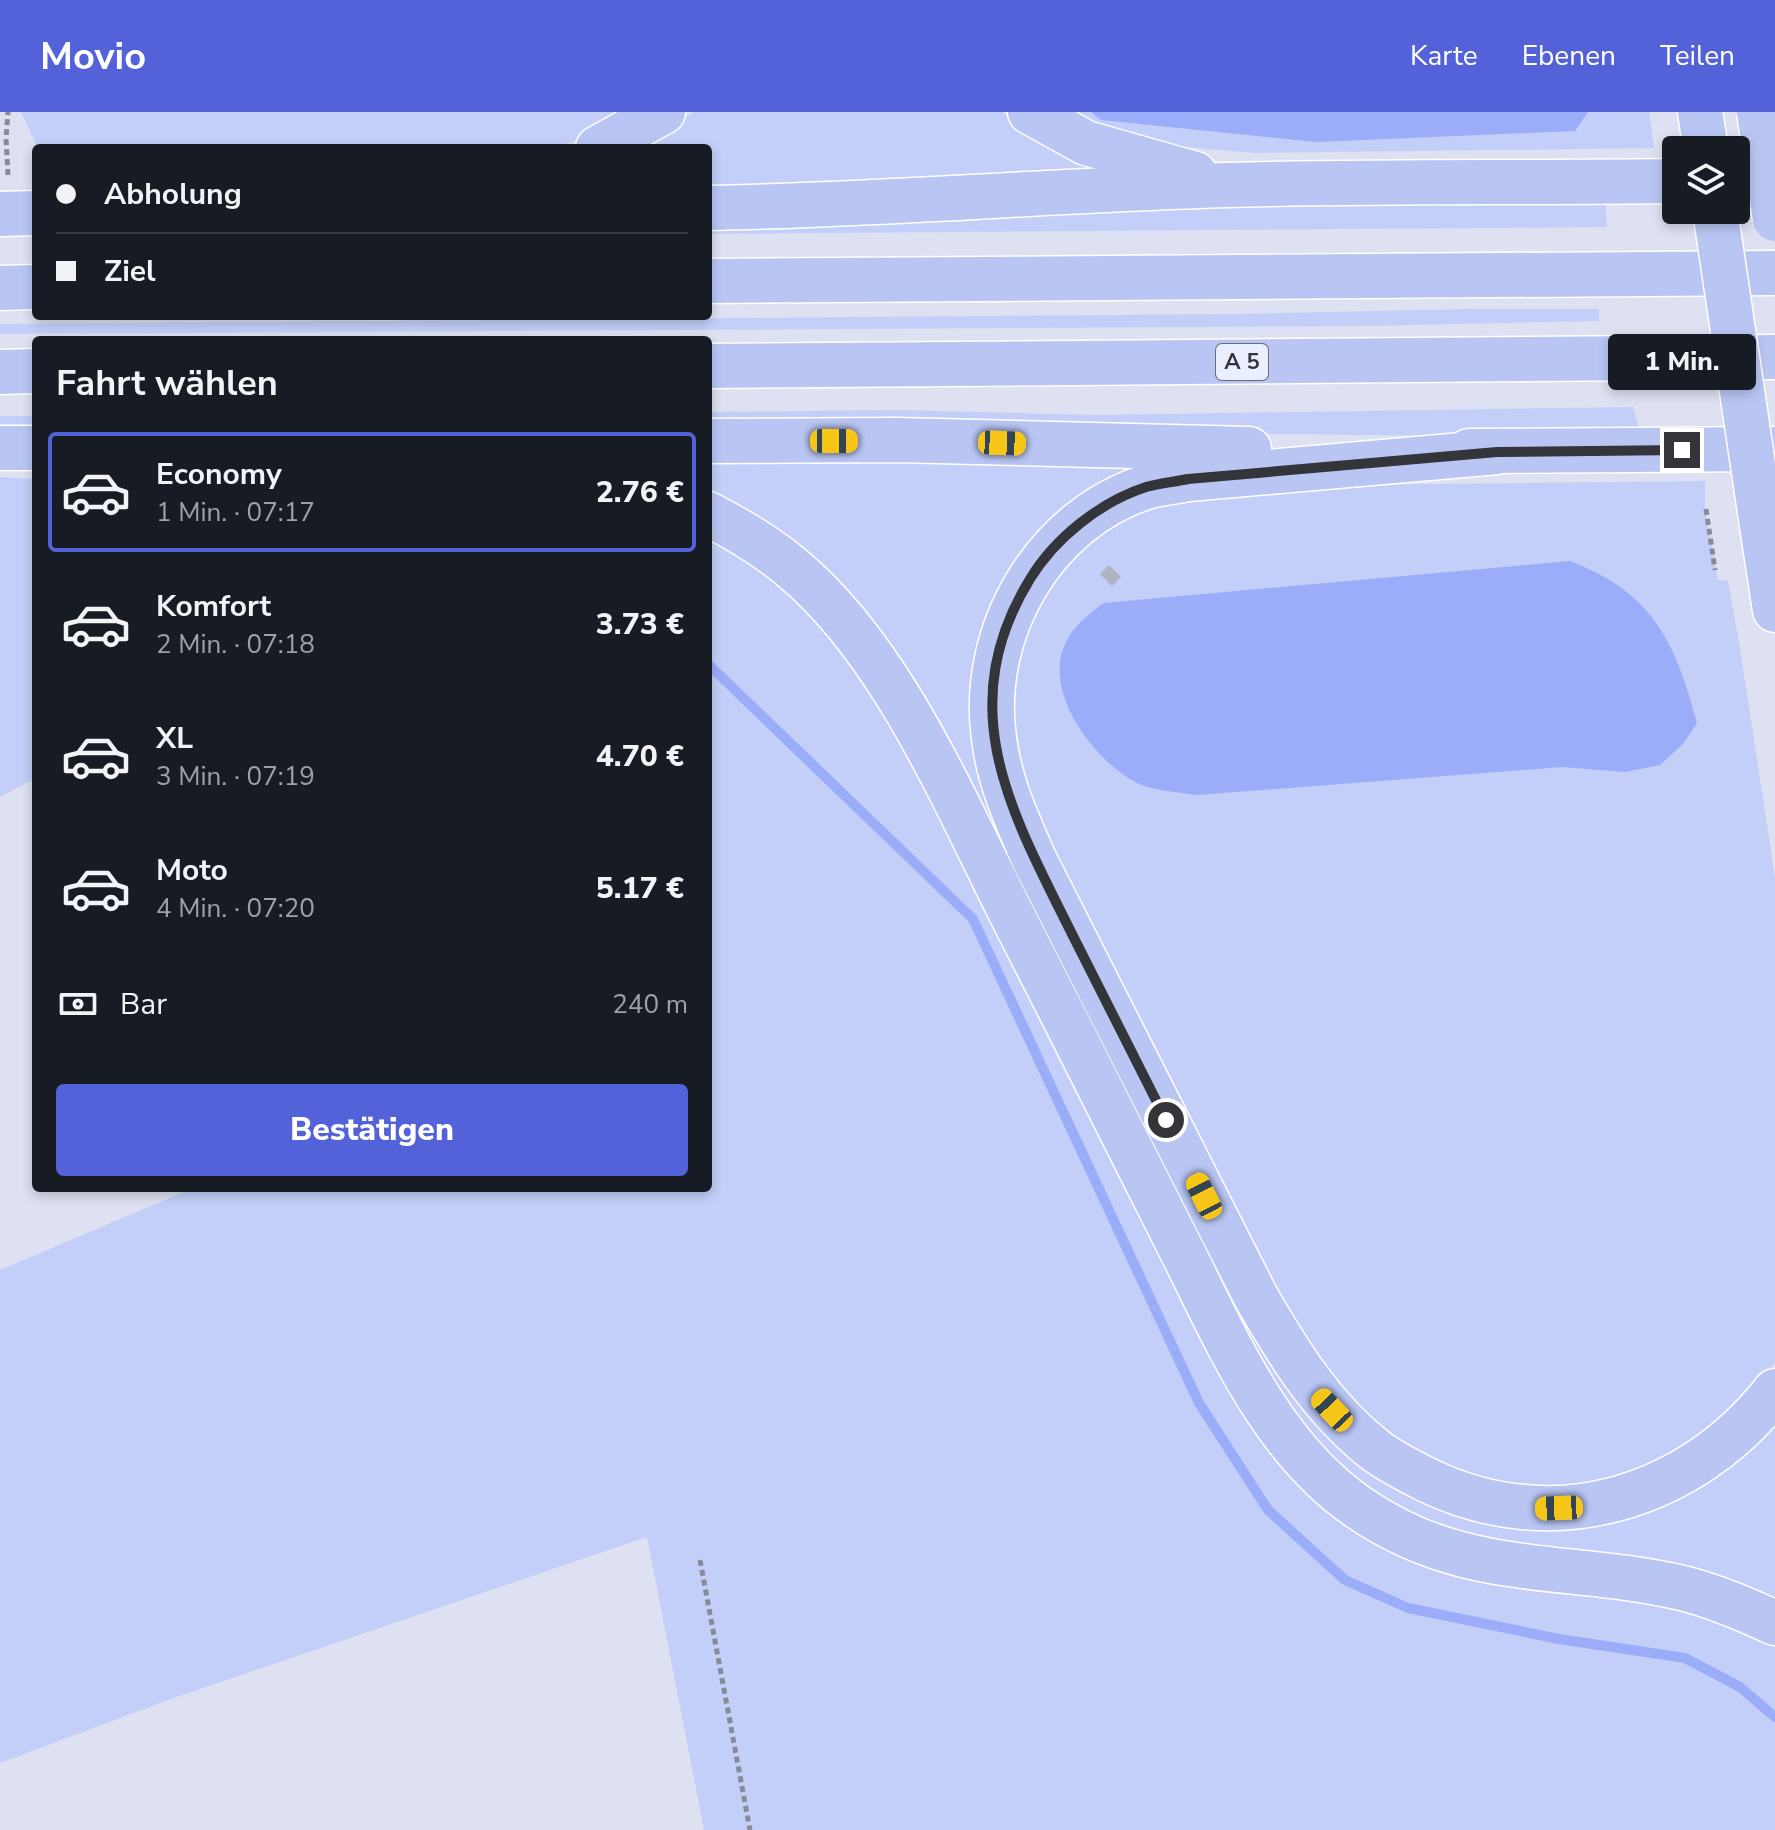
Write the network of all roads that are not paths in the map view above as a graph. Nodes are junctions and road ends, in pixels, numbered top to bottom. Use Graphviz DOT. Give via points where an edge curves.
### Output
graph roads {
  1 [pos="663,112"];
  2 [pos="1030,112"];
  3 [pos="1700,112"];
  4 [pos="1759,112"];
  5 [pos="1704,136"];
  6 [pos="605,144"];
  7 [pos="1662,181"];
  8 [pos="1750,181"];
  9 [pos="1775,181"];
  10 [pos="1232,185"];
  11 [pos="712,208"];
  12 [pos="1775,219"];
  13 [pos="1717,224"];
  14 [pos="1775,273"];
  15 [pos="712,281"];
  16 [pos="32,287"];
  17 [pos="0,288"];
  18 [pos="1775,357"];
  19 [pos="712,366"];
  20 [pos="32,371"];
  21 [pos="0,372"];
  22 [pos="712,441"];
  23 [pos="0,448"];
  24 [pos="32,448"];
  25 [pos="1775,449"];
  26 [pos="1497,452"];
  27 [pos="712,516"];
  28 [pos="1775,610"];
  29 [pos="1775,1391"];
  30 [pos="1775,1623"];
  1 -- 6 [label="highway"];
  2 -- 10 [label="highway" via="1086,143"];
  3 -- 5 [label="highway"];
  4 -- 12 [label="highway, bridge"];
  7 -- 10 [label="highway"];
  8 -- 9 [label="highway"];
  10 -- 11 [label="highway"];
  13 -- 28 [label="highway, bridge"];
  14 -- 15 [label="highway"];
  16 -- 17 [label="highway"];
  18 -- 19 [label="highway, A 5"];
  20 -- 21 [label="highway"];
  22 -- 26 [label="highway"];
  23 -- 24 [label="highway"];
  25 -- 26 [label="highway"];
  26 -- 29 [label="highway" via="1188,479 1146,487 1095,514 1051,549 1004,629 992,705 998,764 1034,859 1256,1297 1316,1392 1377,1451 1450,1491 1481,1500 1576,1507 1635,1494 1682,1474 1722,1446"];
  27 -- 30 [label="highway" via="793,568 859,640 892,687 1215,1317 1272,1417 1301,1456 1357,1507 1429,1545 1509,1566 1682,1588"];
}
